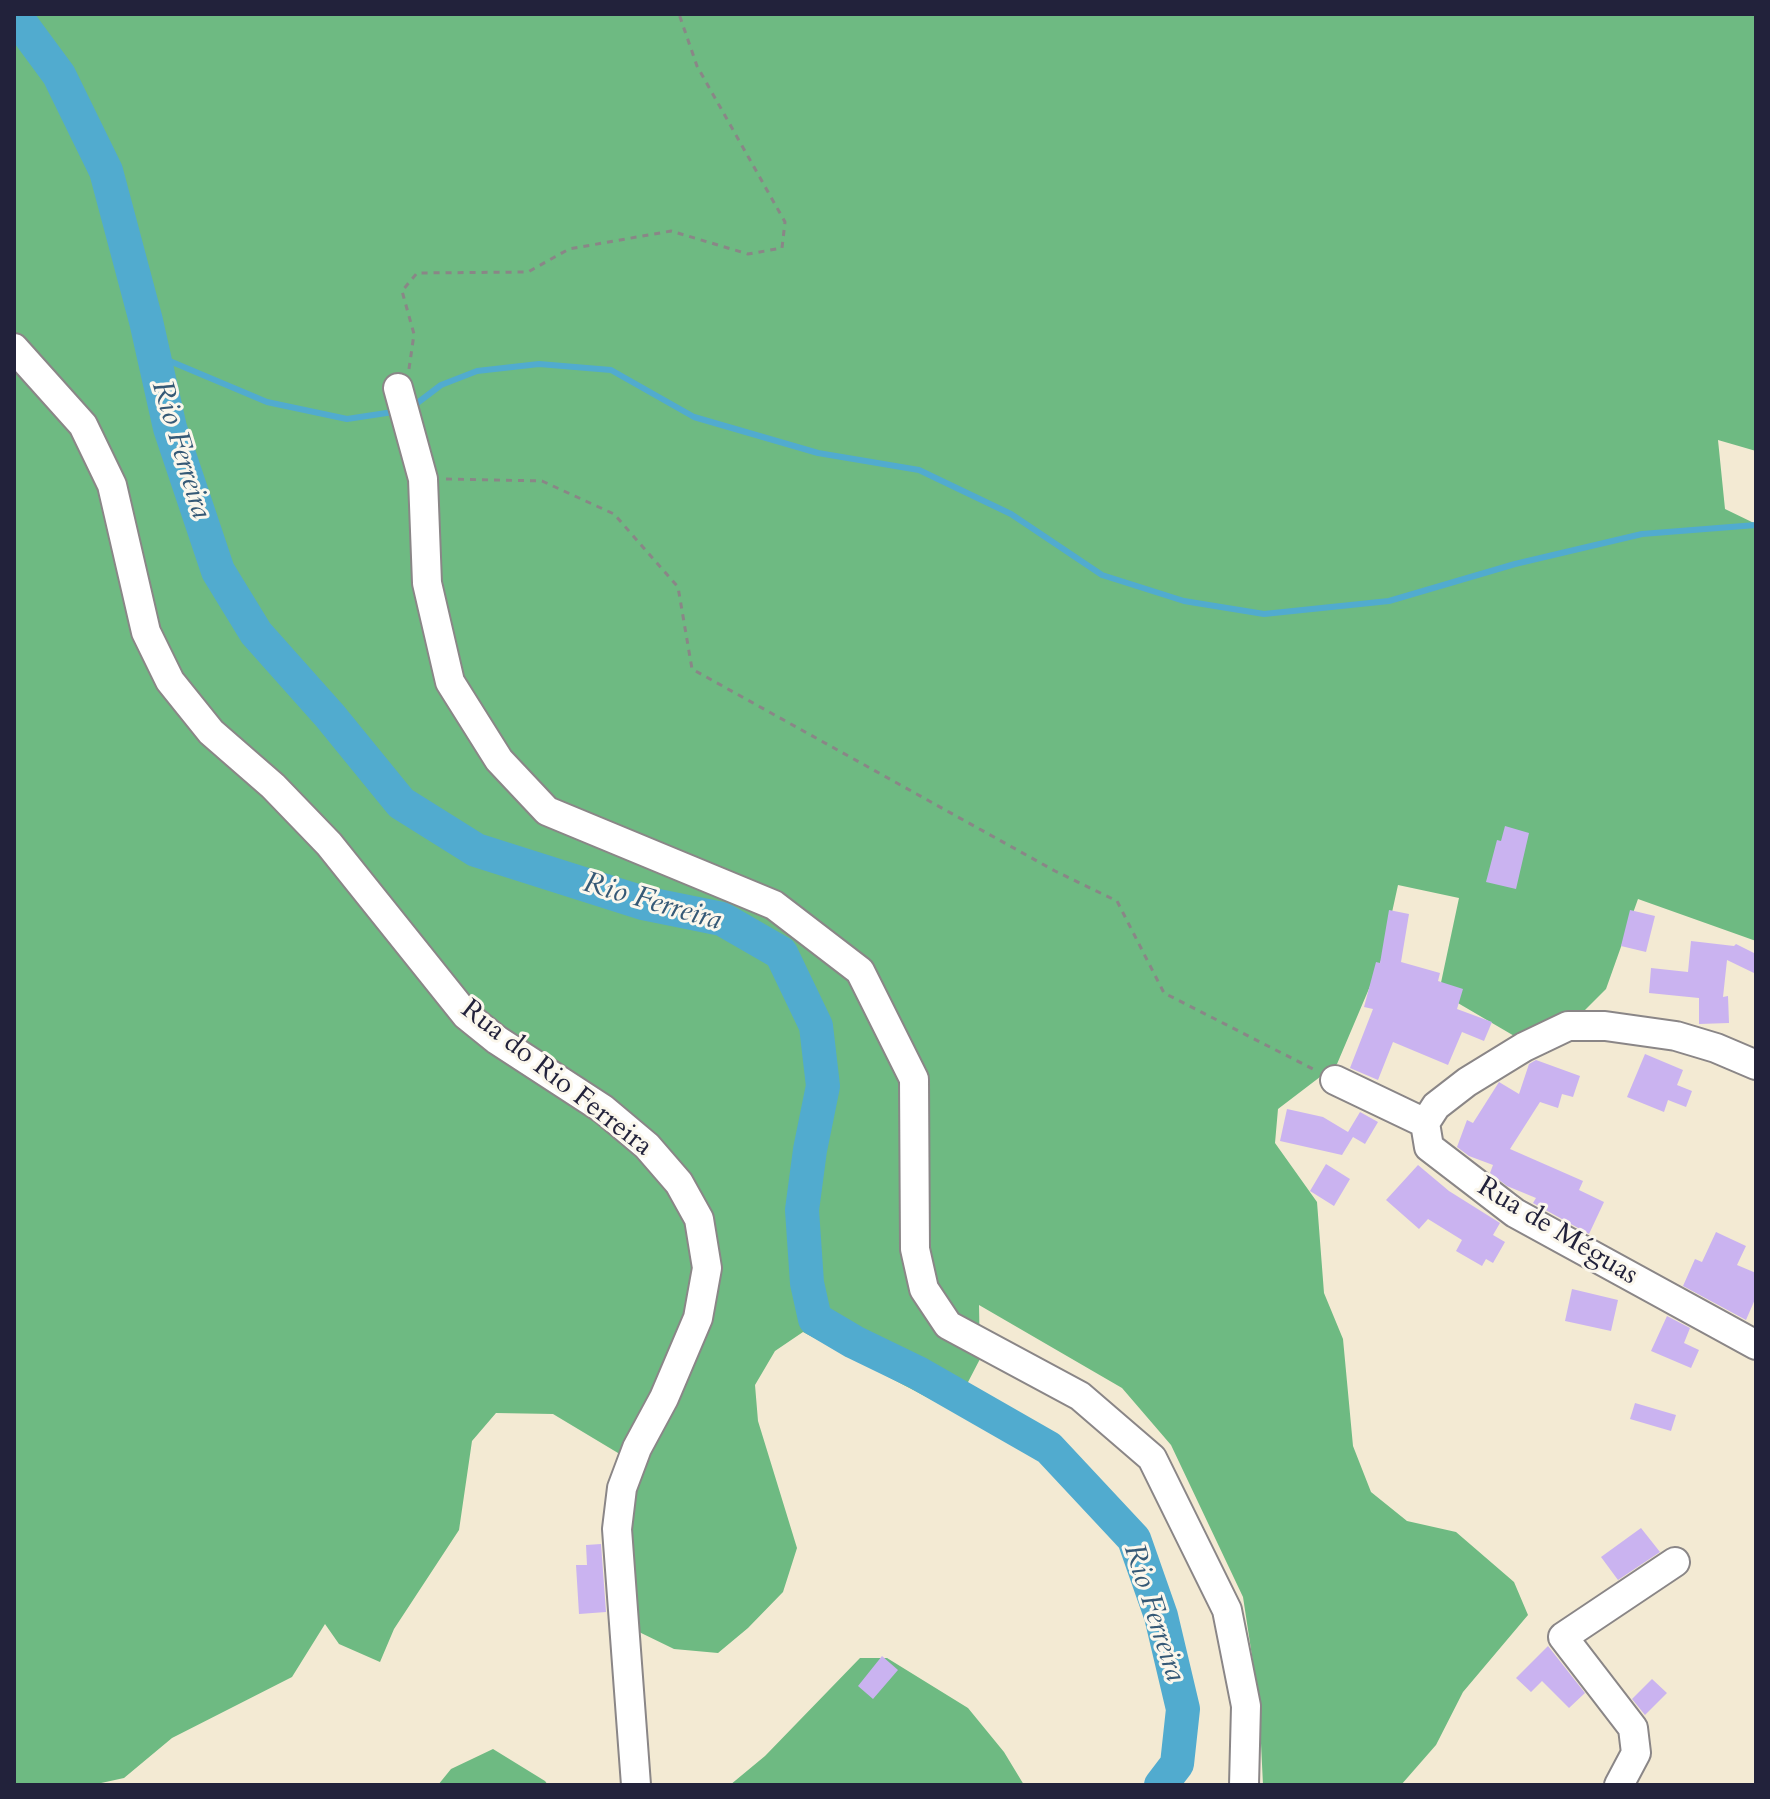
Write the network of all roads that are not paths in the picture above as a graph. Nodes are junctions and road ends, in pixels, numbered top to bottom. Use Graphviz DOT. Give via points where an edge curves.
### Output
graph roads {
  1 [pos="14,348"];
  2 [pos="398,388"];
  3 [pos="1756,1065"];
  4 [pos="1335,1080"];
  5 [pos="1425,1123"];
  6 [pos="1756,1345"];
  7 [pos="1675,1562"];
  8 [pos="636,1785"];
  9 [pos="1244,1785"];
  10 [pos="1619,1785"];
  1 -- 8 [label="street, Rua do Rio Ferreira" via="83,425 112,485 146,632 170,681 211,732 329,844 466,1015 603,1109 647,1146 679,1183 699,1219 707,1268 698,1318 637,1448 622,1488 617,1529"];
  2 -- 9 [label="street" via="423,479 427,583 450,682 499,760 547,811 774,905 860,971 914,1079 915,1249 924,1289 948,1325 1080,1396 1152,1458 1227,1610 1246,1706"];
  3 -- 5 [label="street" via="1676,1036 1568,1026 1467,1082 1436,1106"];
  4 -- 5 [label="street"];
  5 -- 6 [label="street, Rua de Méguas" via="1429,1147 1515,1213"];
  7 -- 10 [label="street" via="1563,1637 1633,1728 1636,1753"];
}
